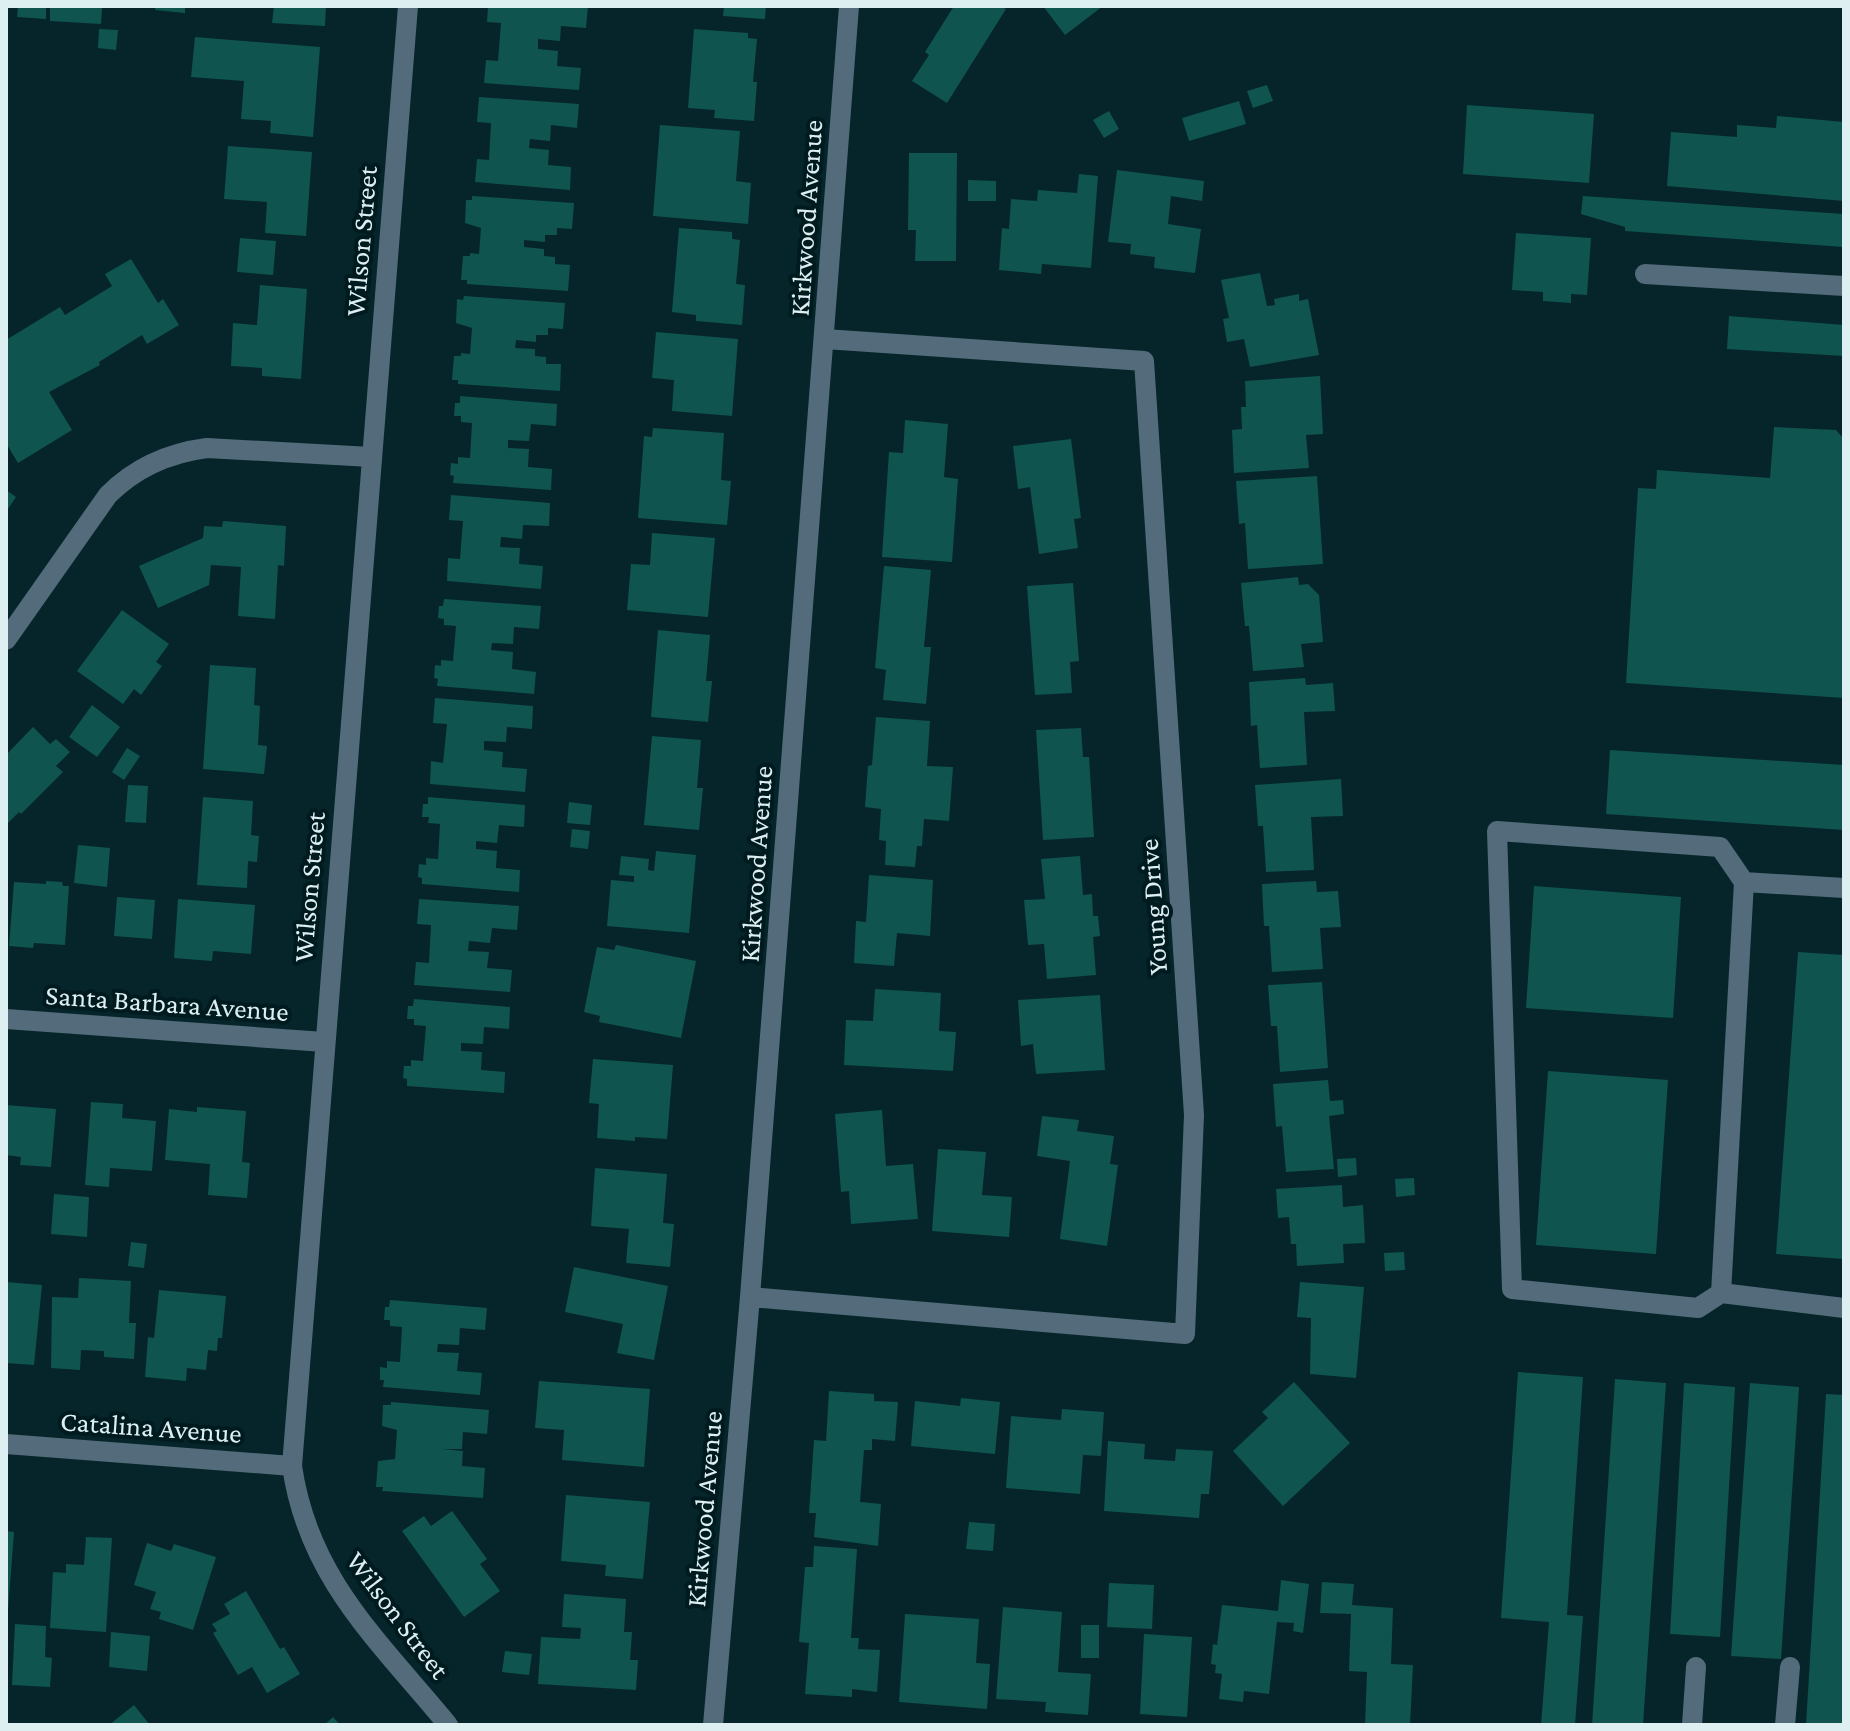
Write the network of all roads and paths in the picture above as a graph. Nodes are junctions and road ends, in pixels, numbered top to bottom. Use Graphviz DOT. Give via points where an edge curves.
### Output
graph roads {
  1 [pos="408,6"];
  2 [pos="849,6"];
  3 [pos="1645,274"];
  4 [pos="1844,286"];
  5 [pos="825,339"];
  6 [pos="371,457"];
  7 [pos="6,640"];
  8 [pos="1744,882"];
  9 [pos="1844,888"];
  10 [pos="6,1019"];
  11 [pos="324,1042"];
  12 [pos="1721,1293"];
  13 [pos="750,1297"];
  14 [pos="1844,1308"];
  15 [pos="6,1444"];
  16 [pos="292,1466"];
  17 [pos="1696,1667"];
  18 [pos="1790,1667"];
  19 [pos="448,1725"];
  20 [pos="713,1725"];
  21 [pos="1692,1725"];
  22 [pos="1785,1725"];
  1 -- 6 [label="street, Wilson Street"];
  2 -- 5 [label="street, Kirkwood Avenue"];
  3 -- 4 [label="street"];
  5 -- 13 [label="street, Kirkwood Avenue"];
  5 -- 13 [label="street, Young Drive" via="1144,361 1193,1100 1185,1334"];
  6 -- 7 [label="street" via="207,448 143,467 108,495"];
  6 -- 11 [label="street, Wilson Street"];
  8 -- 9 [label="street"];
  8 -- 12 [label="street"];
  8 -- 12 [label="street" via="1720,847 1497,831 1512,1289 1698,1308"];
  10 -- 11 [label="street, Santa Barbara Avenue"];
  11 -- 16 [label="street, Wilson Street"];
  12 -- 14 [label="street"];
  13 -- 20 [label="street, Kirkwood Avenue"];
  15 -- 16 [label="street, Catalina Avenue"];
  16 -- 19 [label="street, Wilson Street" via="306,1527 335,1585"];
  17 -- 21 [label="street"];
  18 -- 22 [label="street"];
}
